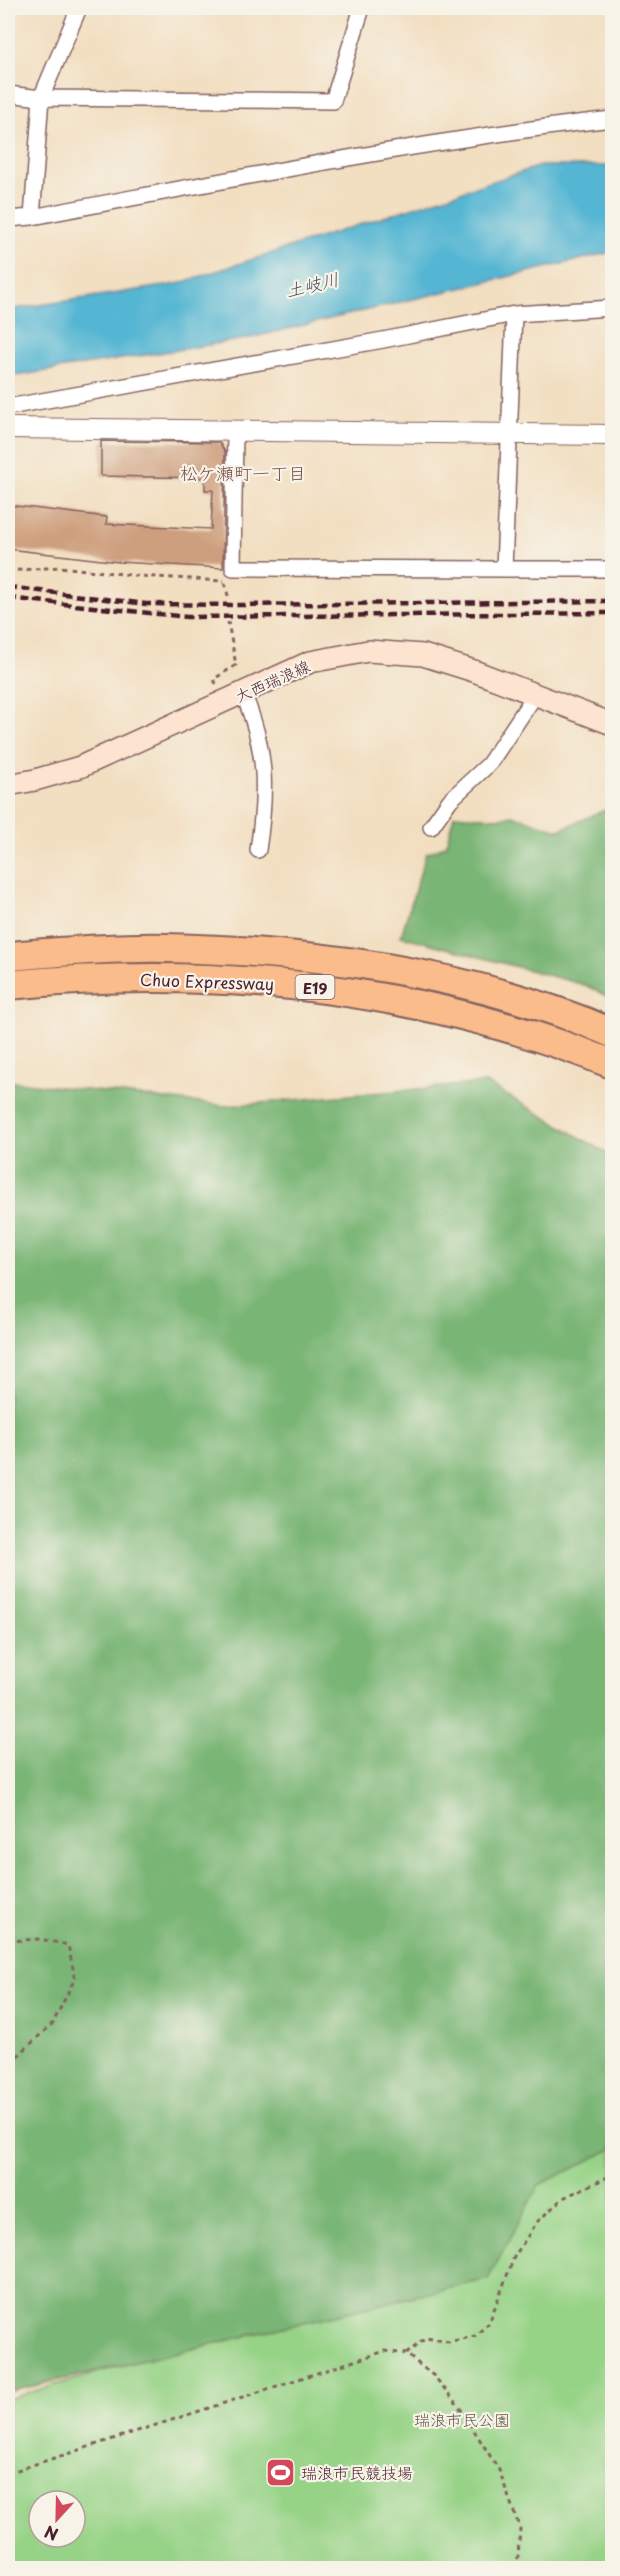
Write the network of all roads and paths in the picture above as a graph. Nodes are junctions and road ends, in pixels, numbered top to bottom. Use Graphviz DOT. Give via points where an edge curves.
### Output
graph roads {
  1 [pos="79,8"];
  2 [pos="362,8"];
  3 [pos="8,94"];
  4 [pos="41,98"];
  5 [pos="612,119"];
  6 [pos="32,217"];
  7 [pos="8,219"];
  8 [pos="612,308"];
  9 [pos="514,314"];
  10 [pos="8,407"];
  11 [pos="8,428"];
  12 [pos="235,432"];
  13 [pos="511,434"];
  14 [pos="612,435"];
  15 [pos="504,569"];
  16 [pos="612,569"];
  17 [pos="8,571"];
  18 [pos="224,581"];
  19 [pos="228,622"];
  20 [pos="243,693"];
  21 [pos="535,695"];
  22 [pos="222,702"];
  23 [pos="612,724"];
  24 [pos="8,785"];
  25 [pos="431,827"];
  26 [pos="258,850"];
  27 [pos="8,956"];
  28 [pos="8,985"];
  29 [pos="612,1033"];
  30 [pos="612,1064"];
  31 [pos="8,1941"];
  32 [pos="8,2064"];
  33 [pos="612,2175"];
  34 [pos="406,2354"];
  35 [pos="8,2473"];
  36 [pos="517,2568"];
  1 -- 4 [label="street"];
  2 -- 4 [label="street" via="333,101"];
  3 -- 4 [label="street"];
  4 -- 6 [label="street"];
  5 -- 6 [label="street" via="505,132"];
  6 -- 7 [label="street"];
  8 -- 9 [label="street"];
  9 -- 10 [label="street"];
  9 -- 13 [label="street"];
  11 -- 12 [label="street"];
  12 -- 13 [label="street"];
  12 -- 15 [label="street" via="233,568"];
  13 -- 14 [label="street"];
  13 -- 15 [label="street"];
  15 -- 16 [label="street"];
  17 -- 18 [label="path" via="59,567"];
  19 -- 22 [label="path" via="236,666 214,679"];
  20 -- 21 [label="main road, 大西瑞浪線" via="310,662 368,651 423,655"];
  20 -- 22 [label="main road, 大西瑞浪線"];
  20 -- 26 [label="street" via="263,763 264,807"];
  21 -- 23 [label="main road, 大西瑞浪線"];
  21 -- 25 [label="street" via="489,764 450,800"];
  22 -- 24 [label="main road, 大西瑞浪線" via="80,767"];
  27 -- 29 [label="highway, Chuo Expressway / E19" via="165,948 314,958 457,982 514,997"];
  28 -- 30 [label="highway, Chuo Expressway / E19" via="60,980 221,979 354,992 457,1012 555,1041"];
  31 -- 32 [label="path" via="40,1939 68,1945 75,1978 53,2023"];
  33 -- 34 [label="path" via="564,2198 537,2222 514,2257 489,2323 475,2336 449,2342 426,2338"];
  34 -- 35 [label="path" via="385,2351"];
  34 -- 36 [label="path" via="434,2376 458,2404 499,2470 520,2529"];
}
